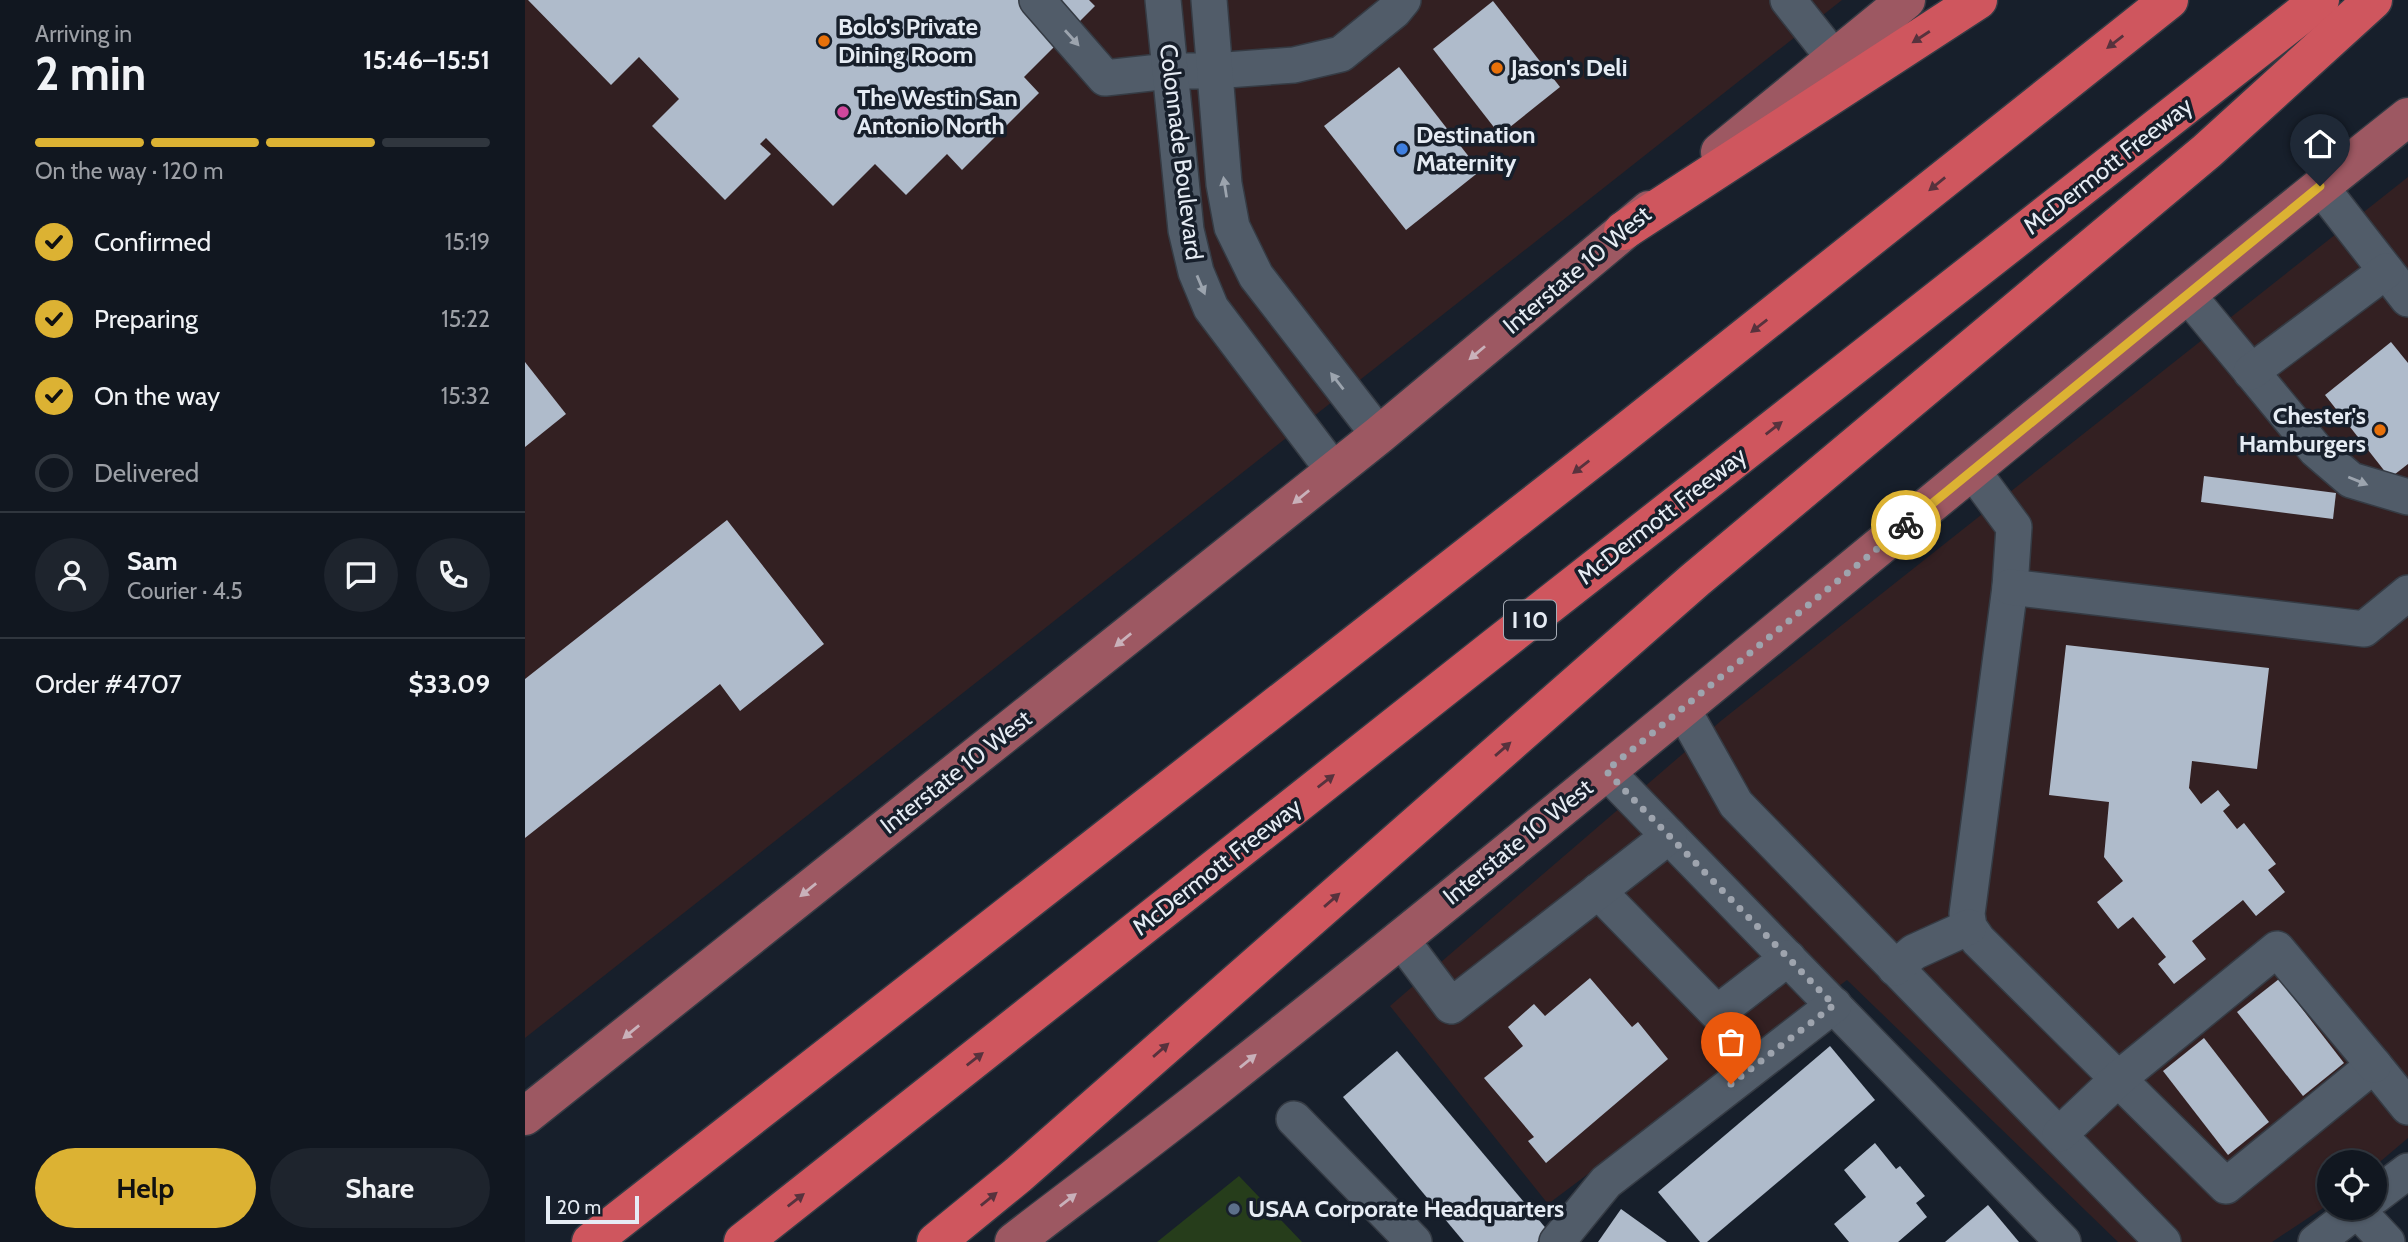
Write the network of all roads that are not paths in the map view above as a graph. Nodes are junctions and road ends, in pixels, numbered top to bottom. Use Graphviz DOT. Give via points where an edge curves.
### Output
graph roads {
  1 [pos="1037,0"];
  2 [pos="1163,0"];
  3 [pos="1209,0"];
  4 [pos="1403,0"];
  5 [pos="1788,0"];
  6 [pos="1906,0"];
  7 [pos="1978,0"];
  8 [pos="2169,0"];
  9 [pos="2320,0"];
  10 [pos="2373,0"];
  11 [pos="1834,58"];
  12 [pos="1169,71"];
  13 [pos="1213,71"];
  14 [pos="2407,119"];
  15 [pos="2320,186"];
  16 [pos="1623,232"];
  17 [pos="2386,271"];
  18 [pos="2187,294"];
  19 [pos="2408,299"];
  20 [pos="2251,372"];
  21 [pos="1379,435"];
  22 [pos="1972,470"];
  23 [pos="1334,471"];
  24 [pos="2408,497"];
  25 [pos="2010,587"];
  26 [pos="2408,593"];
  27 [pos="1682,708"];
  28 [pos="1606,771"];
  29 [pos="1669,836"];
  30 [pos="1598,891"];
  31 [pos="1969,928"];
  32 [pos="1400,938"];
  33 [pos="1788,958"];
  34 [pos="1895,968"];
  35 [pos="1834,1005"];
  36 [pos="2374,1065"];
  37 [pos="2118,1079"];
  38 [pos="2408,1107"];
  39 [pos="525,1116"];
  40 [pos="1294,1119"];
  41 [pos="2060,1134"];
  42 [pos="2408,1171"];
  43 [pos="2387,1187"];
  44 [pos="2345,1220"];
  45 [pos="2373,1220"];
  46 [pos="591,1242"];
  47 [pos="743,1242"];
  48 [pos="936,1242"];
  49 [pos="1014,1242"];
  50 [pos="1414,1242"];
  51 [pos="1557,1242"];
  52 [pos="2063,1242"];
  53 [pos="2163,1242"];
  54 [pos="2316,1242"];
  55 [pos="2387,1242"];
  1 -- 12 [label="street, one-way" via="1105,78"];
  2 -- 12 [label="street, Colonnade Boulevard"];
  3 -- 13 [label="street, Colonnade Boulevard"];
  4 -- 13 [label="street" via="1341,54 1294,65"];
  5 -- 11 [label="street"];
  6 -- 11 [label="main road, Interstate 10 West"];
  7 -- 16 [label="highway, one-way"];
  8 -- 46 [label="highway, one-way" via="1611,444"];
  47 -- 9 [label="highway, McDermott Freeway / I 10, one-way"];
  48 -- 10 [label="highway, one-way" via="1695,580 2196,160"];
  11 -- 16 [label="main road, Interstate 10 West"];
  12 -- 13 [label="street"];
  12 -- 23 [label="street, Colonnade Boulevard, one-way" via="1186,230 1196,272 1211,308"];
  21 -- 13 [label="street, Colonnade Boulevard, one-way" via="1256,276 1233,227"];
  14 -- 15 [label="main road, Interstate 10 West"];
  15 -- 17 [label="street"];
  15 -- 18 [label="main road, Interstate 10 West"];
  16 -- 21 [label="main road, Interstate 10 West, one-way"];
  17 -- 19 [label="street"];
  17 -- 20 [label="street"];
  18 -- 20 [label="street"];
  18 -- 22 [label="main road, Interstate 10 West"];
  20 -- 24 [label="street, one-way" via="2316,450 2351,481"];
  21 -- 23 [label="main road, Interstate 10 West"];
  22 -- 25 [label="street" via="2014,527"];
  22 -- 27 [label="main road, Interstate 10 West"];
  23 -- 39 [label="main road, Interstate 10 West, one-way"];
  25 -- 26 [label="street" via="2364,629"];
  25 -- 31 [label="street" via="1966,914"];
  27 -- 28 [label="main road, Interstate 10 West"];
  27 -- 34 [label="street" via="1736,804"];
  28 -- 29 [label="street"];
  28 -- 32 [label="main road, Interstate 10 West"];
  29 -- 30 [label="street"];
  29 -- 33 [label="street"];
  30 -- 32 [label="street" via="1451,1006"];
  30 -- 33 [label="street" via="1717,1013"];
  31 -- 34 [label="street" via="1914,952"];
  31 -- 37 [label="street"];
  49 -- 32 [label="main road, Interstate 10 West, one-way"];
  33 -- 35 [label="street"];
  34 -- 41 [label="street"];
  35 -- 51 [label="street" via="1606,1182"];
  35 -- 52 [label="street"];
  36 -- 37 [label="street" via="2226,1186"];
  36 -- 37 [label="street" via="2277,949"];
  36 -- 38 [label="street"];
  37 -- 41 [label="street"];
  40 -- 50 [label="street"];
  41 -- 53 [label="street"];
  42 -- 43 [label="street"];
  44 -- 54 [label="street"];
  45 -- 55 [label="street"];
}
